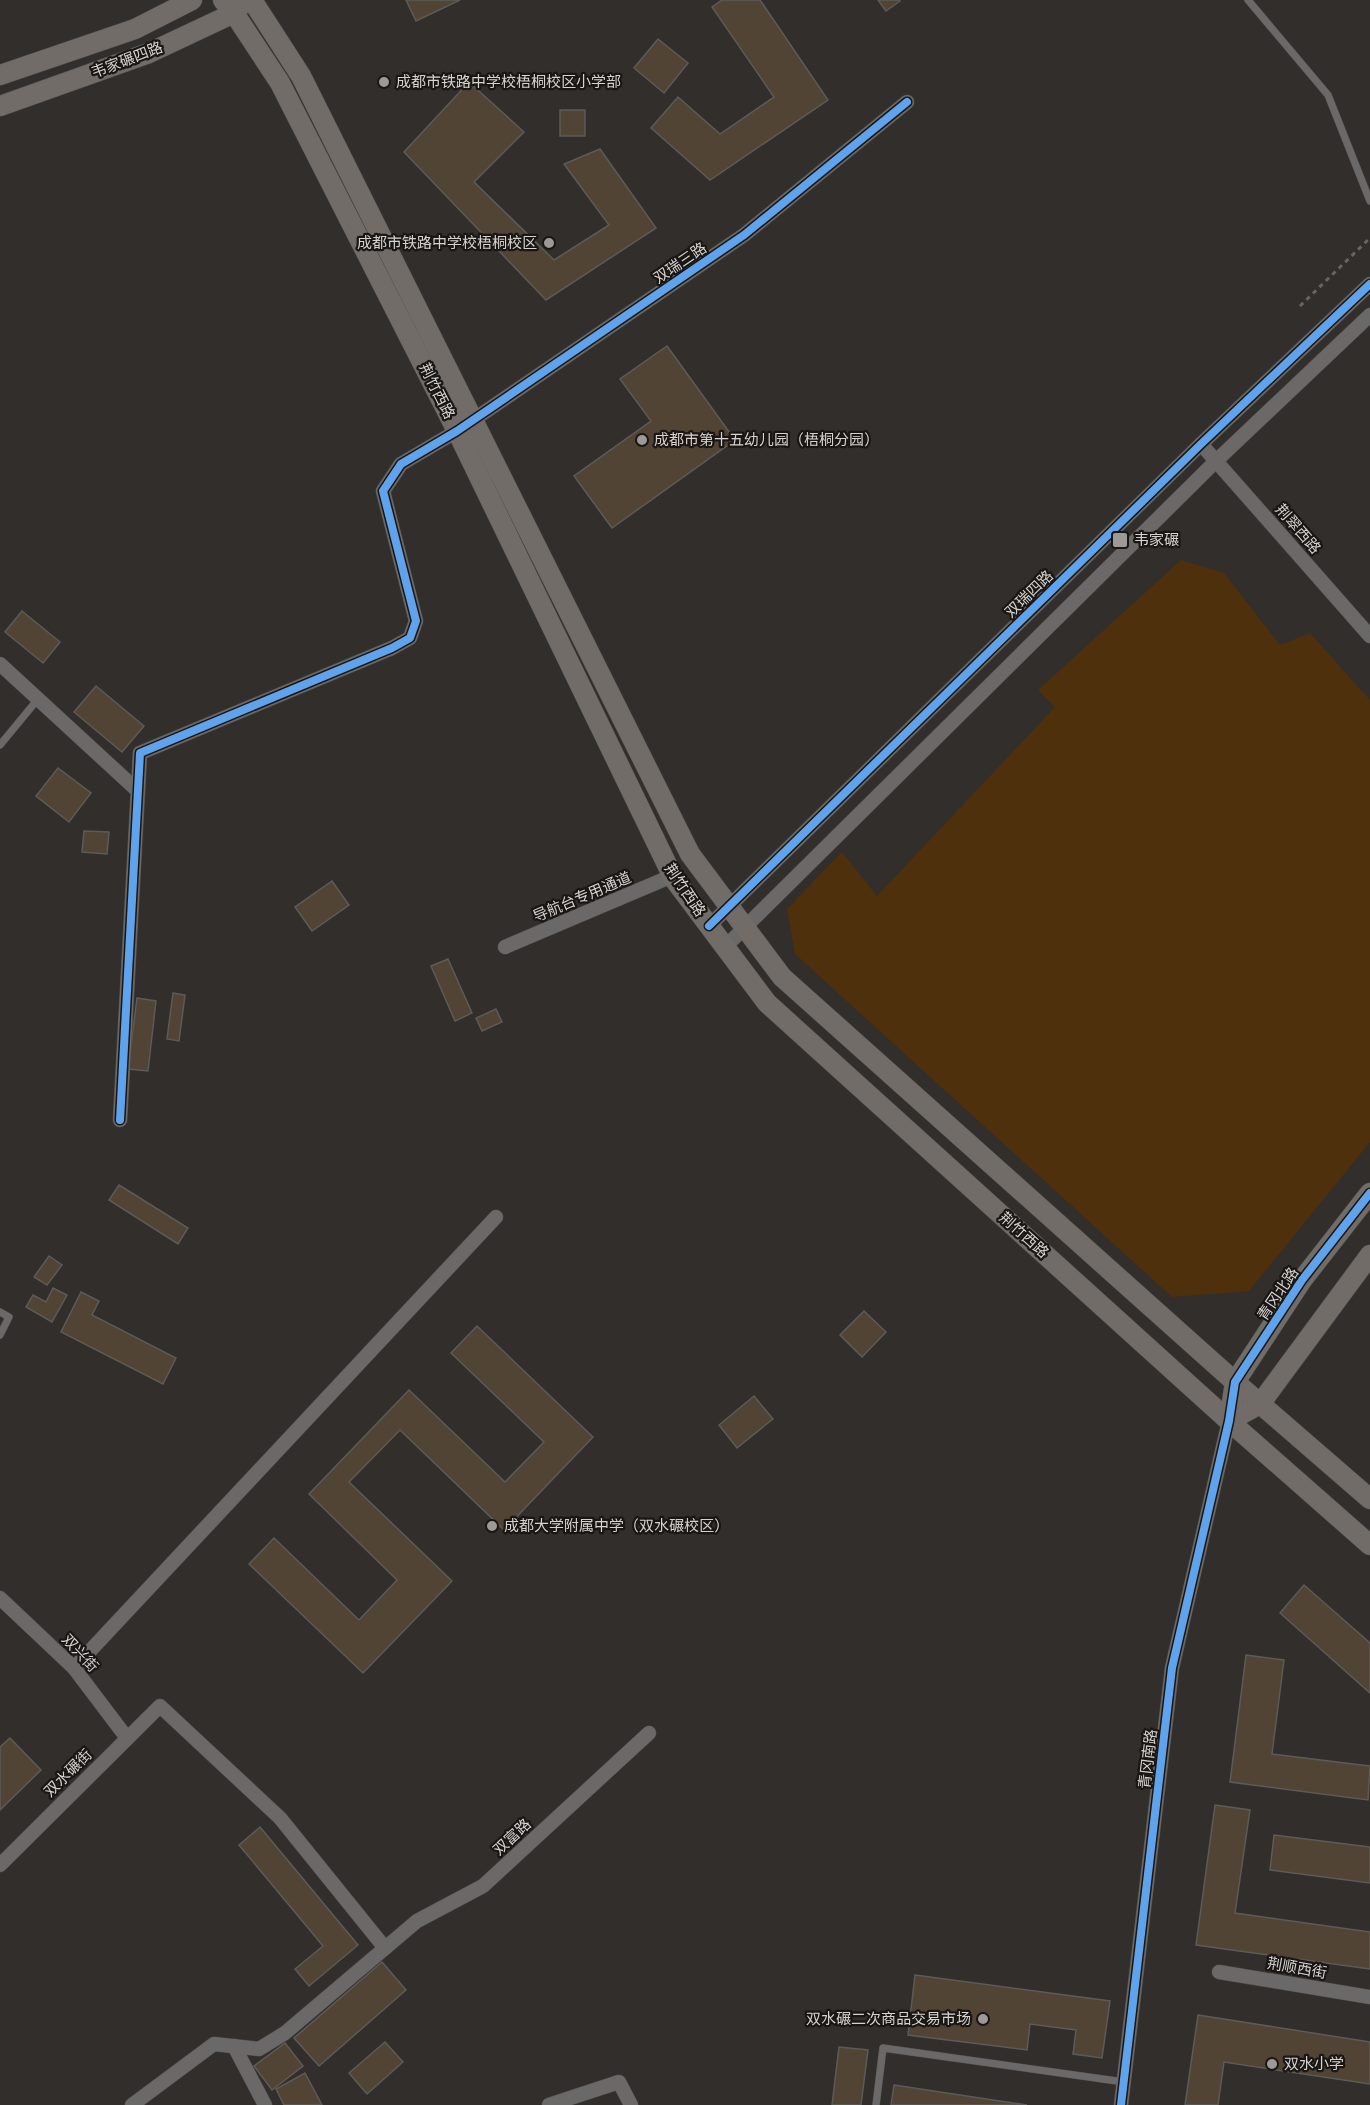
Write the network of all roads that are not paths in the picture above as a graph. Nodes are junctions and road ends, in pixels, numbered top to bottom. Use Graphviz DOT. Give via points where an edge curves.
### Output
graph roads {
  1 [pos="192,0"];
  2 [pos="252,0"];
  3 [pos="1248,0"];
  4 [pos="235,4"];
  5 [pos="0,75"];
  6 [pos="907,102"];
  7 [pos="0,106"];
  8 [pos="1370,201"];
  9 [pos="1370,284"];
  10 [pos="1370,315"];
  11 [pos="465,426"];
  12 [pos="1201,444"];
  13 [pos="1216,461"];
  14 [pos="1370,636"];
  15 [pos="0,664"];
  16 [pos="38,699"];
  17 [pos="0,745"];
  18 [pos="138,791"];
  19 [pos="672,876"];
  20 [pos="729,907"];
  21 [pos="709,927"];
  22 [pos="745,928"];
  23 [pos="505,947"];
  24 [pos="725,947"];
  25 [pos="120,1120"];
  26 [pos="1370,1193"];
  27 [pos="496,1217"];
  28 [pos="1370,1255"];
  29 [pos="0,1312"];
  30 [pos="0,1335"];
  31 [pos="1236,1382"];
  32 [pos="1260,1404"];
  33 [pos="1229,1421"];
  34 [pos="1370,1499"];
  35 [pos="1370,1545"];
  36 [pos="0,1598"];
  37 [pos="74,1668"];
  38 [pos="649,1733"];
  39 [pos="127,1738"];
  40 [pos="0,1865"];
  41 [pos="385,1948"];
  42 [pos="1219,1972"];
  43 [pos="1370,1997"];
  44 [pos="234,2046"];
  45 [pos="1124,2082"];
  46 [pos="132,2105"];
  47 [pos="265,2105"];
  48 [pos="549,2105"];
  49 [pos="631,2105"];
  50 [pos="876,2105"];
  51 [pos="1121,2105"];
  1 -- 5 [label="main road, 韦家碾四路" via="135,28"];
  2 -- 11 [label="main road, 荆竹西路" via="301,76"];
  3 -- 8 [label="lane" via="1329,95"];
  4 -- 7 [label="main road, 韦家碾四路" via="149,53"];
  4 -- 11 [label="main road, 荆竹西路"];
  6 -- 11 [label="street, 双瑞三路" via="744,235"];
  9 -- 12 [label="street, 双瑞四路"];
  10 -- 13 [label="street"];
  11 -- 18 [label="street, 双瑞三路" via="401,464 383,491 416,621 410,638 140,753"];
  11 -- 19 [label="main road, 荆竹西路"];
  11 -- 20 [label="main road, 荆竹西路" via="690,854"];
  12 -- 13 [label="street, 荆翠西路"];
  12 -- 20 [label="street, 双瑞四路"];
  13 -- 14 [label="street, 荆翠西路"];
  13 -- 22 [label="street"];
  15 -- 16 [label="street"];
  16 -- 17 [label="lane"];
  16 -- 18 [label="street"];
  18 -- 25 [label="street"];
  19 -- 21 [label="main road, 荆竹西路"];
  19 -- 23 [label="street, 导航台专用通道"];
  20 -- 21 [label="street, 双瑞四路"];
  20 -- 22 [label="main road, 荆竹西路"];
  21 -- 24 [label="main road, 荆竹西路"];
  22 -- 24 [label="street"];
  22 -- 31 [label="main road, 荆竹西路" via="782,977"];
  24 -- 33 [label="main road, 荆竹西路" via="767,1003"];
  26 -- 31 [label="main road, 青冈北路" via="1302,1280"];
  27 -- 37 [label="street"];
  28 -- 32 [label="main road"];
  29 -- 30 [label="lane" via="9,1317"];
  31 -- 32 [label="main road, 荆竹西路"];
  31 -- 33 [label="main road, 青冈北路"];
  32 -- 33 [label="main road"];
  32 -- 34 [label="main road, 荆竹西路"];
  33 -- 35 [label="main road, 荆竹西路"];
  33 -- 45 [label="street, 青冈南路" via="1172,1668"];
  36 -- 37 [label="street, 双兴街"];
  37 -- 39 [label="street, 双兴街"];
  38 -- 41 [label="street, 双富路" via="483,1886 417,1921"];
  39 -- 40 [label="street, 双水碾街"];
  39 -- 41 [label="street, 双水碾街" via="160,1706 280,1818"];
  41 -- 44 [label="street, 双富路" via="285,2033 259,2049"];
  42 -- 43 [label="street, 荆顺西街"];
  44 -- 46 [label="street, 双富路" via="214,2044"];
  44 -- 47 [label="street"];
  45 -- 50 [label="lane" via="884,2048"];
  45 -- 51 [label="street, 青冈南路"];
  48 -- 49 [label="street" via="619,2082"];
}
